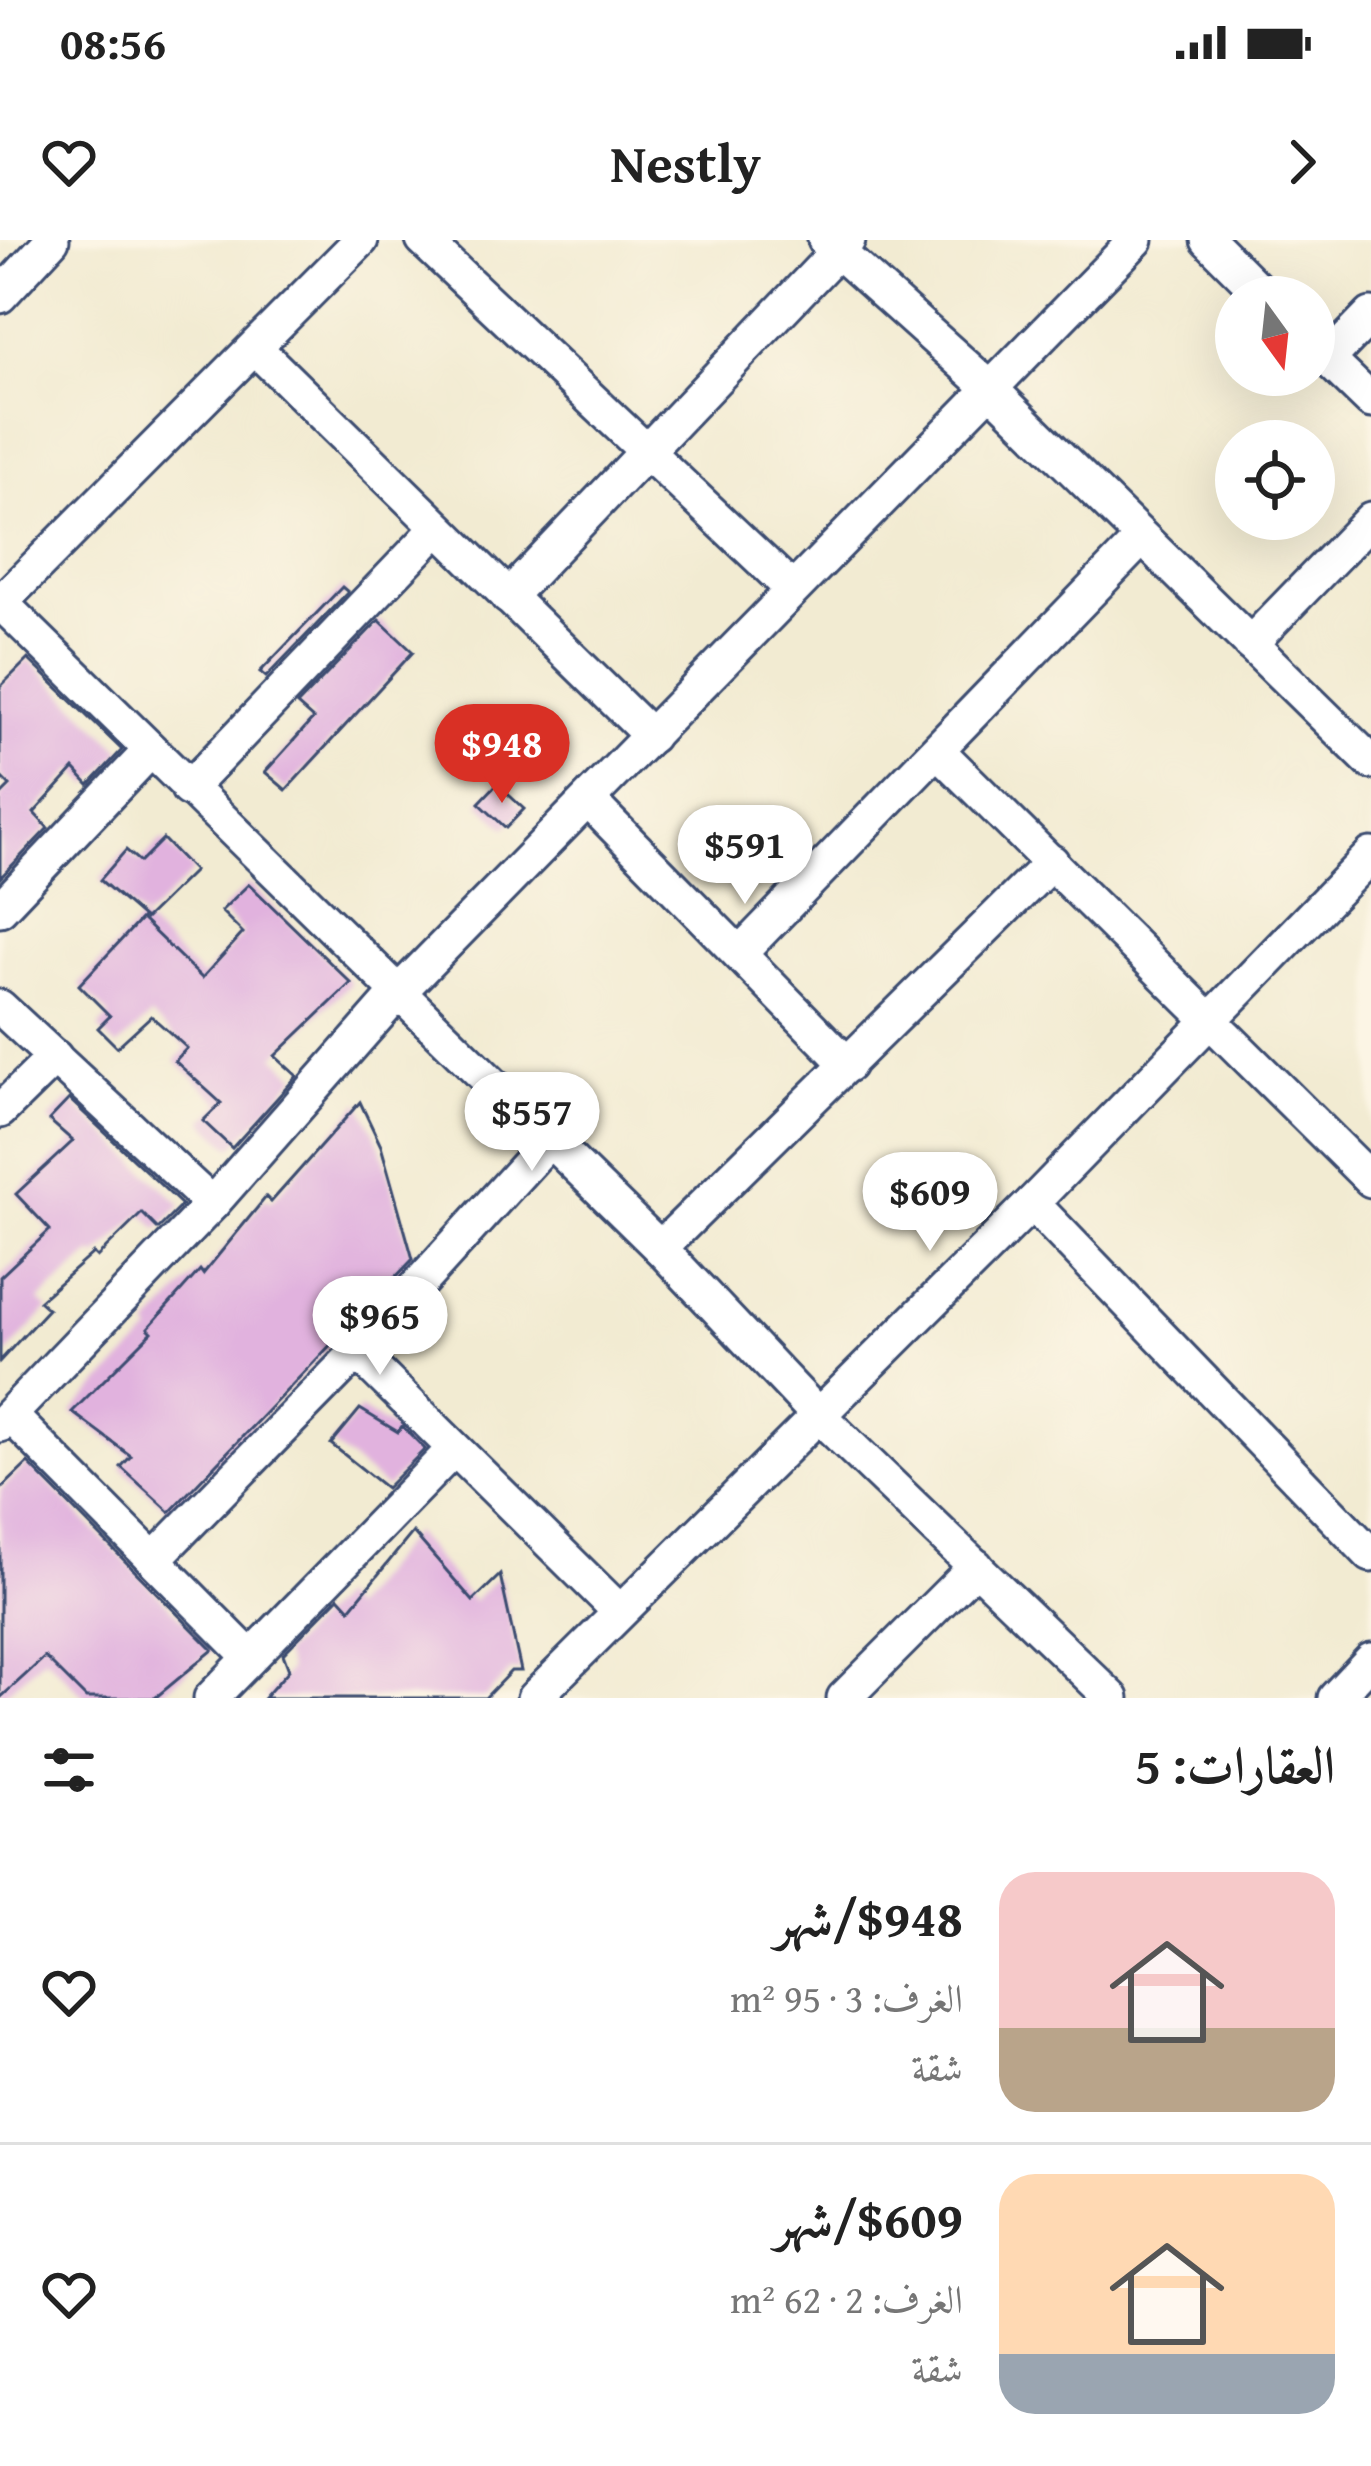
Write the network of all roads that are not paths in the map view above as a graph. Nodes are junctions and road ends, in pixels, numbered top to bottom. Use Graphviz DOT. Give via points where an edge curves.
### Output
graph roads {
  1 [pos="361,240"];
  2 [pos="423,240"];
  3 [pos="1136,240"];
  4 [pos="1208,240"];
  5 [pos="39,244"];
  6 [pos="837,244"];
  7 [pos="1244,276"];
  8 [pos="0,296"];
  9 [pos="1371,315"];
  10 [pos="1335,342"];
  11 [pos="257,350"];
  12 [pos="1335,366"];
  13 [pos="990,388"];
  14 [pos="1371,401"];
  15 [pos="651,452"];
  16 [pos="1371,519"];
  17 [pos="437,530"];
  18 [pos="1142,538"];
  19 [pos="792,589"];
  20 [pos="508,597"];
  21 [pos="0,602"];
  22 [pos="1250,644"];
  23 [pos="651,736"];
  24 [pos="150,751"];
  25 [pos="938,751"];
  26 [pos="1371,762"];
  27 [pos="188,789"];
  28 [pos="589,801"];
  29 [pos="1371,855"];
  30 [pos="1052,862"];
  31 [pos="0,909"];
  32 [pos="741,952"];
  33 [pos="396,995"];
  34 [pos="0,1006"];
  35 [pos="1209,1018"];
  36 [pos="56,1057"];
  37 [pos="848,1065"];
  38 [pos="0,1111"];
  39 [pos="548,1142"];
  40 [pos="1371,1180"];
  41 [pos="1033,1203"];
  42 [pos="212,1204"];
  43 [pos="660,1248"];
  44 [pos="357,1352"];
  45 [pos="817,1414"];
  46 [pos="5,1420"];
  47 [pos="454,1449"];
  48 [pos="1371,1555"];
  49 [pos="154,1558"];
  50 [pos="976,1566"];
  51 [pos="619,1611"];
  52 [pos="250,1657"];
  53 [pos="1371,1660"];
  54 [pos="212,1698"];
  55 [pos="534,1698"];
  56 [pos="844,1698"];
  57 [pos="1112,1698"];
  58 [pos="1335,1698"];
  1 -- 11 [label="street"];
  2 -- 15 [label="street"];
  3 -- 13 [label="street"];
  4 -- 7 [label="street"];
  5 -- 8 [label="street"];
  6 -- 13 [label="street"];
  6 -- 15 [label="street"];
  9 -- 10 [label="street"];
  11 -- 17 [label="street"];
  11 -- 21 [label="street"];
  12 -- 14 [label="street"];
  13 -- 18 [label="street"];
  13 -- 19 [label="street"];
  15 -- 19 [label="street"];
  15 -- 20 [label="street"];
  16 -- 22 [label="street"];
  17 -- 20 [label="street"];
  17 -- 27 [label="street"];
  18 -- 22 [label="street"];
  18 -- 25 [label="street"];
  19 -- 23 [label="street"];
  20 -- 23 [label="street"];
  21 -- 24 [label="street"];
  22 -- 26 [label="street"];
  23 -- 28 [label="street"];
  24 -- 27 [label="street"];
  24 -- 31 [label="street"];
  25 -- 30 [label="street"];
  25 -- 32 [label="street"];
  27 -- 33 [label="street"];
  28 -- 32 [label="street"];
  28 -- 33 [label="street"];
  29 -- 35 [label="street"];
  30 -- 35 [label="street"];
  30 -- 37 [label="street"];
  32 -- 37 [label="street"];
  33 -- 39 [label="street"];
  33 -- 42 [label="street"];
  34 -- 36 [label="street"];
  35 -- 40 [label="street"];
  35 -- 41 [label="street"];
  36 -- 38 [label="street"];
  36 -- 42 [label="street"];
  37 -- 43 [label="street"];
  39 -- 43 [label="street"];
  39 -- 44 [label="street"];
  41 -- 45 [label="street"];
  41 -- 48 [label="street"];
  42 -- 46 [label="street"];
  43 -- 45 [label="street"];
  44 -- 47 [label="street"];
  44 -- 49 [label="street"];
  45 -- 50 [label="street"];
  45 -- 51 [label="street"];
  46 -- 49 [label="street"];
  47 -- 51 [label="street"];
  47 -- 52 [label="street"];
  49 -- 52 [label="street"];
  50 -- 56 [label="street"];
  50 -- 57 [label="street"];
  51 -- 55 [label="street"];
  52 -- 54 [label="street"];
  53 -- 58 [label="street"];
}
